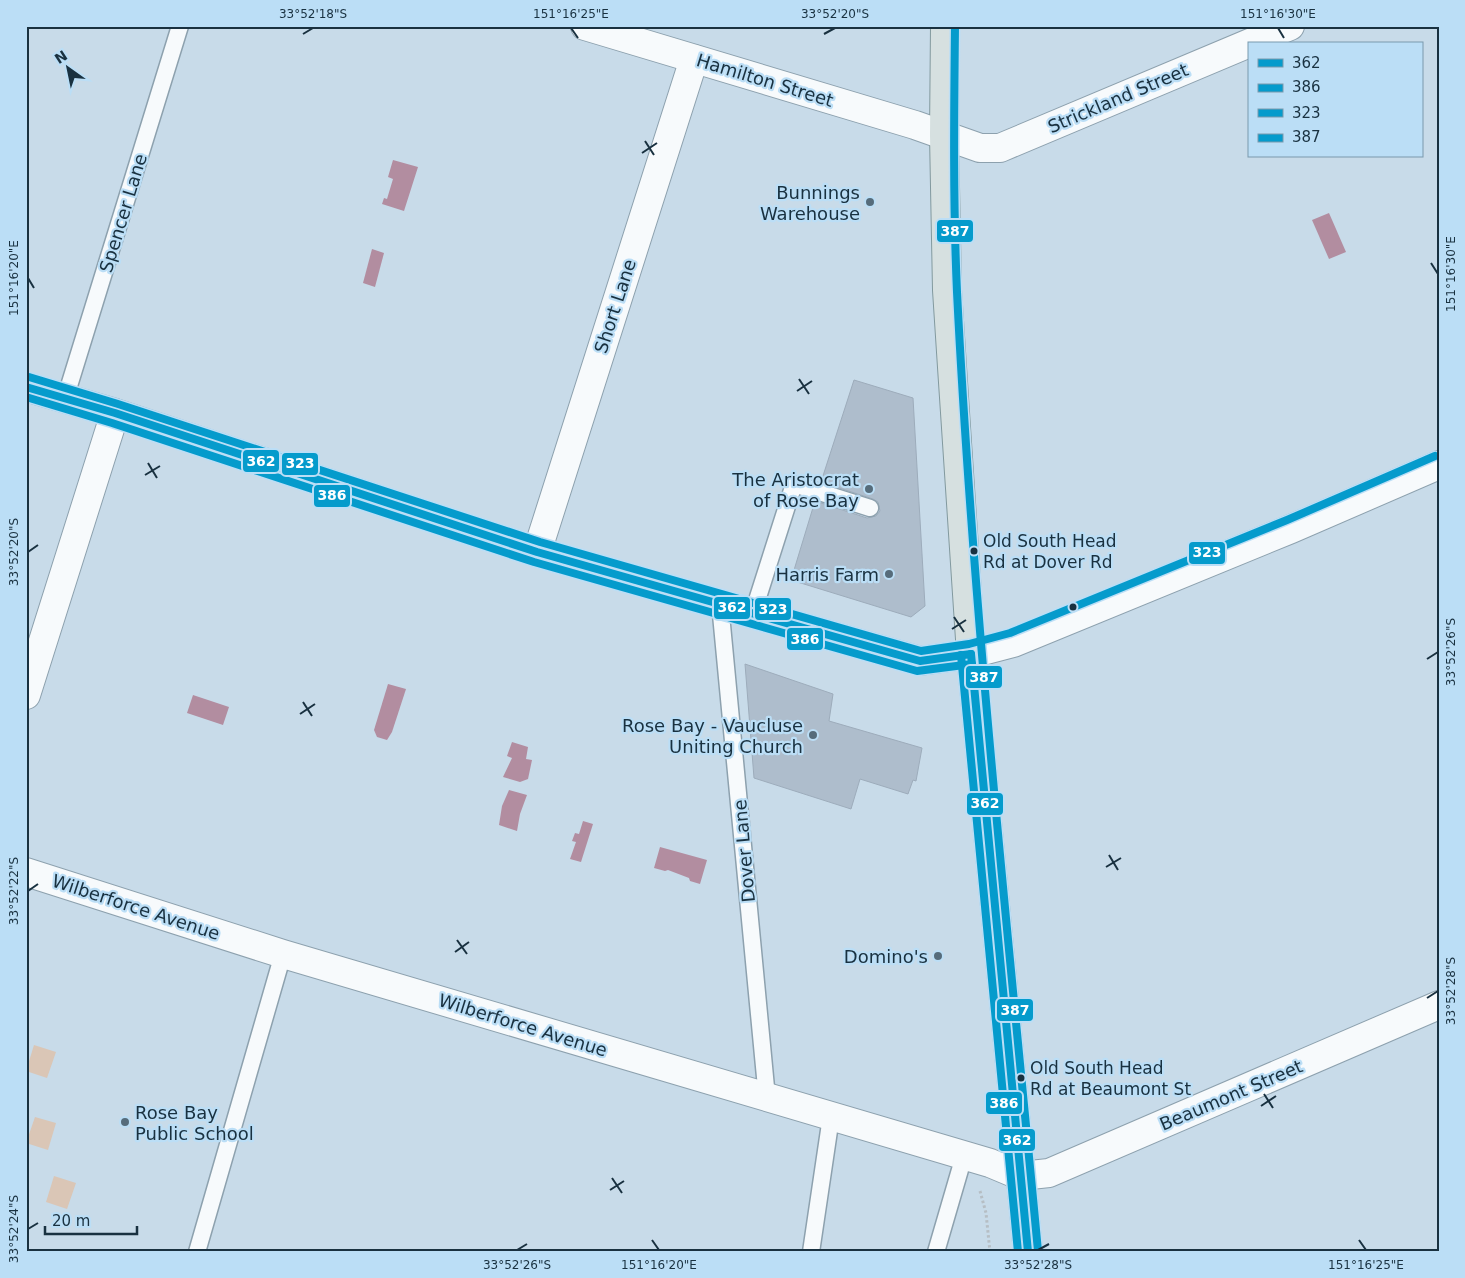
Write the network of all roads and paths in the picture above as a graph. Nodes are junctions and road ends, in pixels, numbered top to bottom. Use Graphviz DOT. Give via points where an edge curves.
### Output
graph roads {
  1 [pos="180,26"];
  2 [pos="585,26"];
  3 [pos="946,26"];
  4 [pos="1290,26"];
  5 [pos="1252,42"];
  6 [pos="1248,44"];
  7 [pos="694,59"];
  8 [pos="944,135"];
  9 [pos="26,387"];
  10 [pos="65,399"];
  11 [pos="115,413"];
  12 [pos="1439,466"];
  13 [pos="870,508"];
  14 [pos="537,552"];
  15 [pos="720,604"];
  16 [pos="753,613"];
  17 [pos="971,654"];
  18 [pos="26,695"];
  19 [pos="26,872"];
  20 [pos="283,954"];
  21 [pos="1439,1005"];
  22 [pos="767,1098"];
  23 [pos="831,1116"];
  24 [pos="967,1157"];
  25 [pos="1021,1176"];
  26 [pos="197,1252"];
  27 [pos="811,1252"];
  28 [pos="936,1252"];
  29 [pos="990,1252"];
  30 [pos="1028,1252"];
  1 -- 10 [label="lane, Spencer Lane"];
  2 -- 7 [label="street, Hamilton Street"];
  3 -- 8 [label="main road"];
  4 -- 5 [label="street, Strickland Street"];
  6 -- 8 [label="street, Strickland Street" via="1000,148 980,148"];
  7 -- 8 [label="street, Hamilton Street"];
  7 -- 14 [label="street, Short Lane"];
  8 -- 17 [label="main road" via="947,290"];
  9 -- 10 [label="street"];
  10 -- 11 [label="street"];
  11 -- 14 [label="street"];
  11 -- 18 [label="street"];
  12 -- 17 [label="street" via="1013,644"];
  13 -- 16 [label="lane" via="794,484"];
  14 -- 15 [label="street"];
  15 -- 16 [label="street"];
  15 -- 22 [label="lane, Dover Lane"];
  16 -- 17 [label="street" via="920,661"];
  17 -- 25 [label="main road"];
  19 -- 20 [label="street, Wilberforce Avenue"];
  20 -- 22 [label="street, Wilberforce Avenue"];
  20 -- 26 [label="lane"];
  21 -- 25 [label="street, Beaumont Street" via="1050,1173"];
  22 -- 23 [label="street, Wilberforce Avenue"];
  23 -- 24 [label="street, Wilberforce Avenue"];
  23 -- 27 [label="lane"];
  24 -- 25 [label="street, Wilberforce Avenue"];
  24 -- 28 [label="lane"];
  24 -- 29 [label="path" via="986,1213"];
  25 -- 30 [label="main road"];
}
